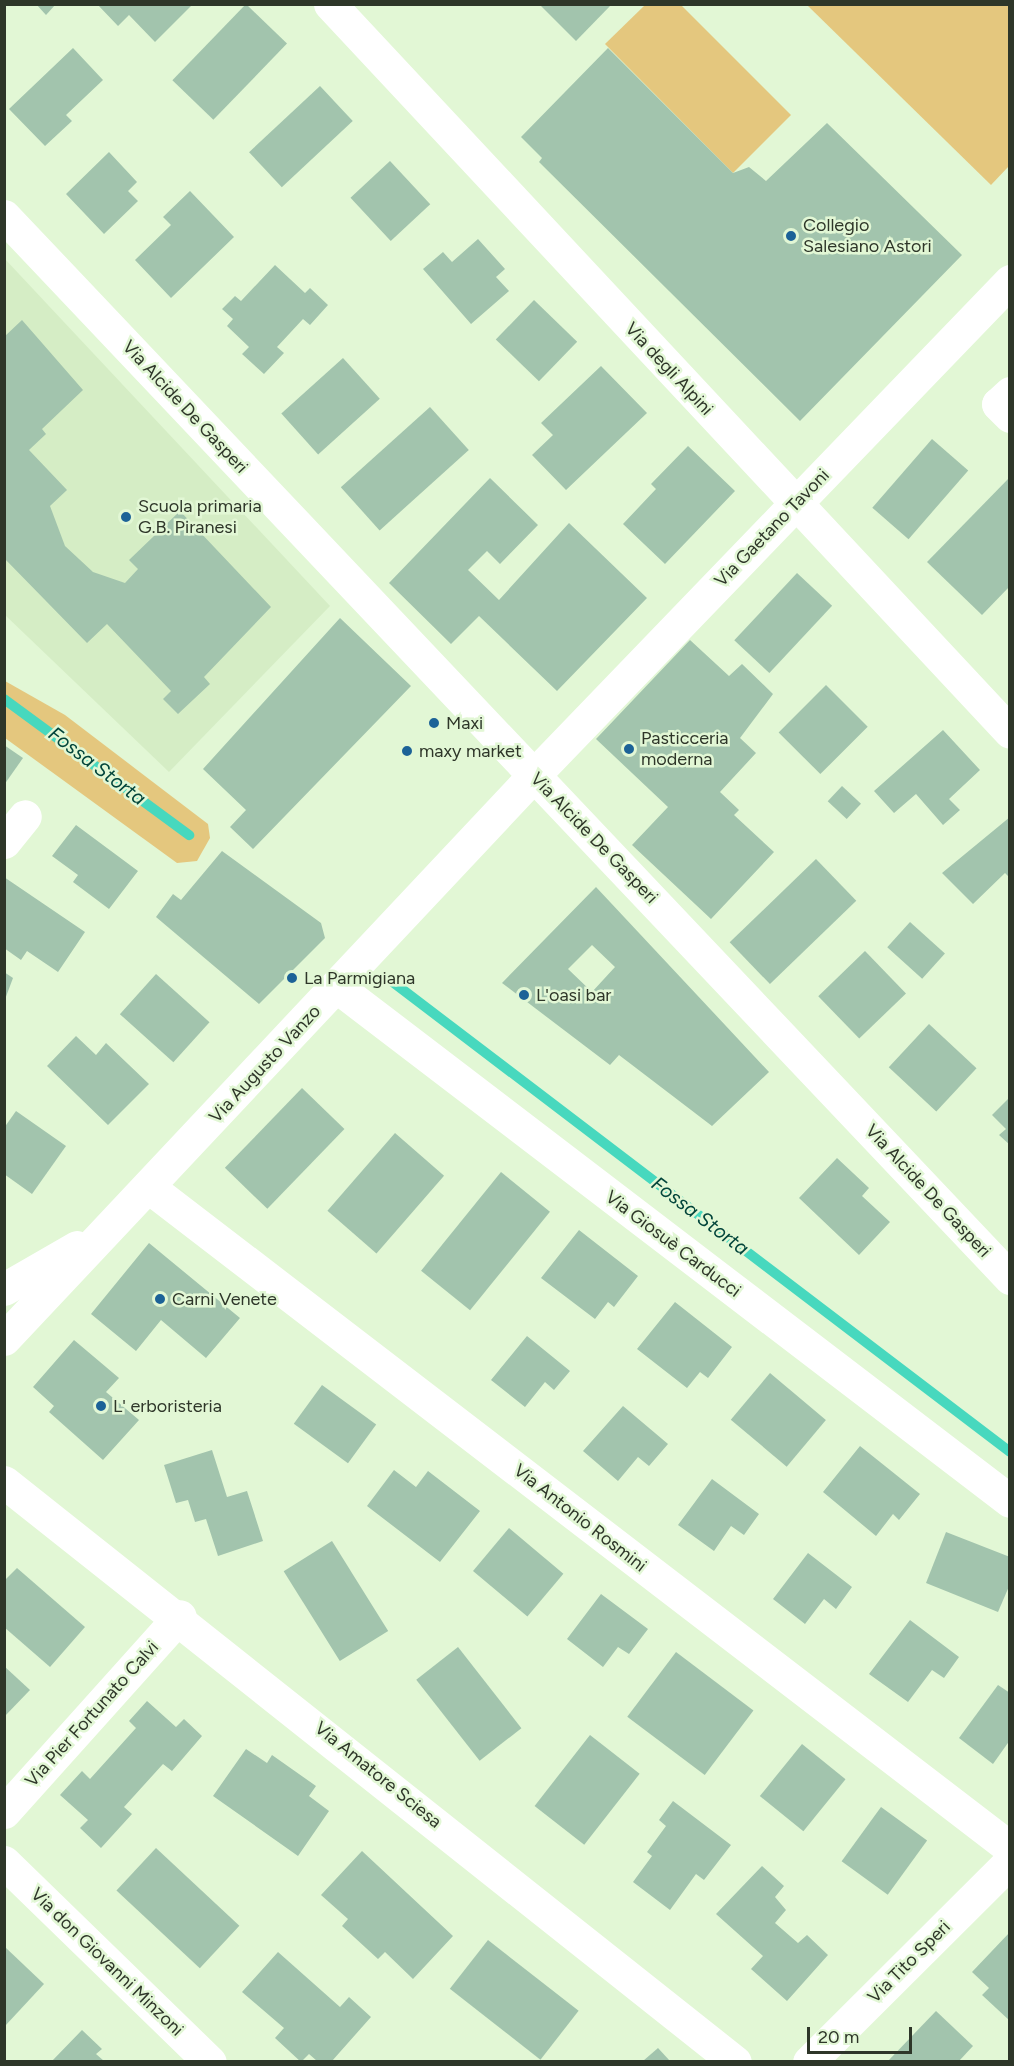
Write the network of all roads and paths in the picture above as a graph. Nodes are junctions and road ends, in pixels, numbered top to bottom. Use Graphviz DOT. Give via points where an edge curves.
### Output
graph roads {
  1 [pos="330,4"];
  2 [pos="4,216"];
  3 [pos="1010,281"];
  4 [pos="1010,393"];
  5 [pos="1010,416"];
  6 [pos="795,505"];
  7 [pos="1010,732"];
  8 [pos="534,776"];
  9 [pos="26,816"];
  10 [pos="4,842"];
  11 [pos="336,986"];
  12 [pos="150,1188"];
  13 [pos="119,1221"];
  14 [pos="1010,1278"];
  15 [pos="10,1283"];
  16 [pos="4,1339"];
  17 [pos="4,1461"];
  18 [pos="11,1487"];
  19 [pos="1010,1501"];
  20 [pos="180,1616"];
  21 [pos="4,1812"];
  22 [pos="1010,1848"];
  23 [pos="4,1862"];
  24 [pos="1010,1862"];
  25 [pos="210,2061"];
  26 [pos="735,2061"];
  27 [pos="809,2061"];
  1 -- 6 [label="street, Via degli Alpini"];
  2 -- 8 [label="street, Via Alcide De Gasperi"];
  3 -- 6 [label="street, Via Gaetano Tavoni"];
  4 -- 5 [label="street" via="998,404"];
  6 -- 7 [label="street, Via degli Alpini"];
  6 -- 8 [label="street, Via Gaetano Tavoni"];
  8 -- 11 [label="street, Via Augusto Vanzo"];
  8 -- 14 [label="street, Via Alcide De Gasperi"];
  9 -- 10 [label="street"];
  11 -- 12 [label="street, Via Augusto Vanzo"];
  11 -- 19 [label="street, Via Giosuè Carducci"];
  12 -- 13 [label="street, Via Augusto Vanzo"];
  12 -- 22 [label="street, Via Antonio Rosmini"];
  13 -- 15 [label="street, Via Augusto Vanzo"];
  13 -- 16 [label="street, Via Augusto Vanzo"];
  17 -- 18 [label="street, Via Amatore Sciesa"];
  18 -- 20 [label="street, Via Amatore Sciesa"];
  20 -- 21 [label="street, Via Pier Fortunato Calvi"];
  20 -- 26 [label="street, Via Amatore Sciesa"];
  23 -- 25 [label="street, Via don Giovanni Minzoni"];
  24 -- 27 [label="street, Via Tito Speri"];
}
